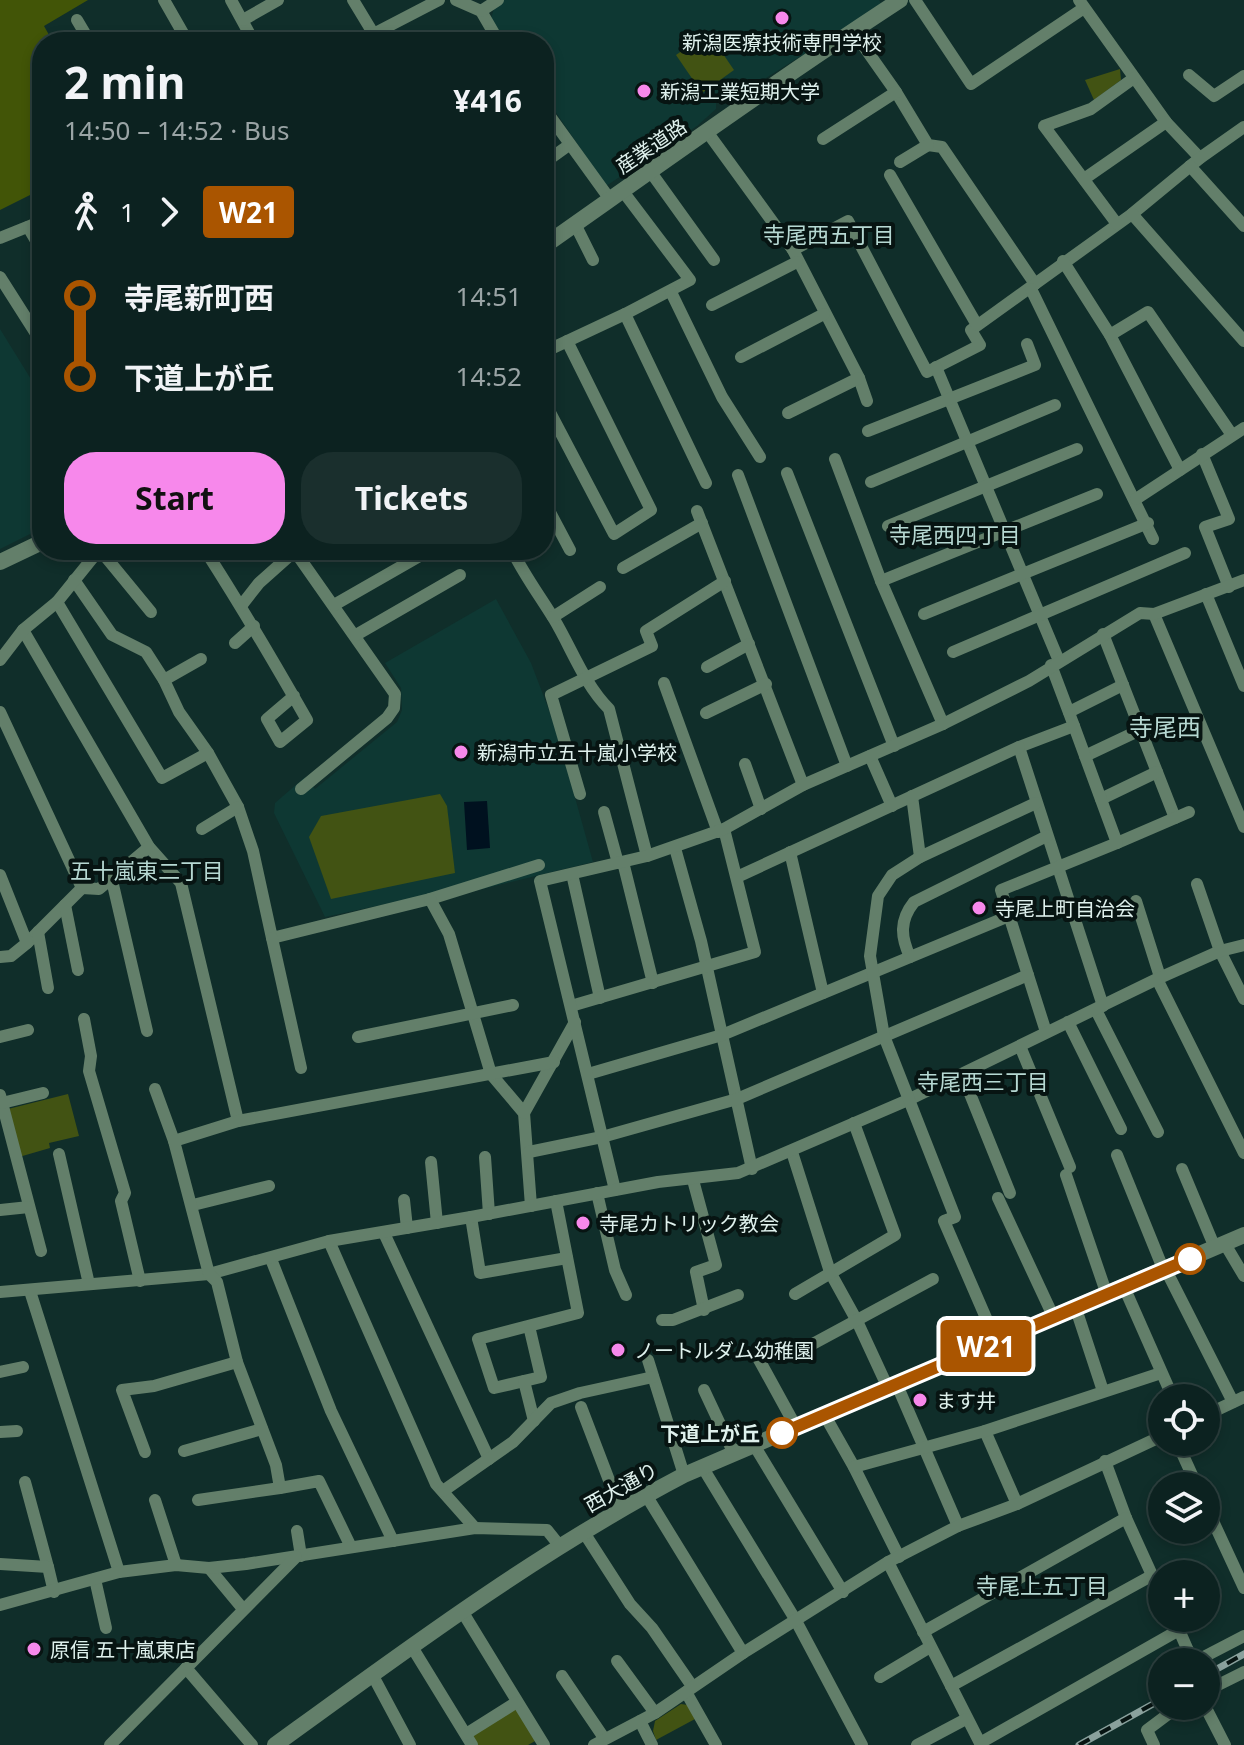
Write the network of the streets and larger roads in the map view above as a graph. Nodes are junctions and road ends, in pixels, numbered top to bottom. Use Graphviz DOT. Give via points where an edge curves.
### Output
graph roads {
  1 [pos="164,0"];
  2 [pos="231,0"];
  3 [pos="278,0"];
  4 [pos="353,0"];
  5 [pos="439,0"];
  6 [pos="456,0"];
  7 [pos="498,0"];
  8 [pos="900,0"];
  9 [pos="915,0"];
  10 [pos="1081,4"];
  11 [pos="481,11"];
  12 [pos="77,20"];
  13 [pos="243,20"];
  14 [pos="853,31"];
  15 [pos="84,32"];
  16 [pos="182,32"];
  17 [pos="249,32"];
  18 [pos="372,32"];
  19 [pos="375,32"];
  20 [pos="493,32"];
  21 [pos="1189,75"];
  22 [pos="1244,76"];
  23 [pos="1134,78"];
  24 [pos="896,92"];
  25 [pos="1166,122"];
  26 [pos="554,123"];
  27 [pos="1244,127"];
  28 [pos="708,133"];
  29 [pos="823,139"];
  30 [pos="569,145"];
  31 [pos="928,145"];
  32 [pos="554,156"];
  33 [pos="900,162"];
  34 [pos="1195,162"];
  35 [pos="650,171"];
  36 [pos="890,175"];
  37 [pos="1084,179"];
  38 [pos="616,194"];
  39 [pos="1132,214"];
  40 [pos="575,224"];
  41 [pos="1117,224"];
  42 [pos="32,225"];
  43 [pos="1244,226"];
  44 [pos="28,227"];
  45 [pos="32,234"];
  46 [pos="0,238"];
  47 [pos="554,239"];
  48 [pos="795,256"];
  49 [pos="593,260"];
  50 [pos="714,260"];
  51 [pos="1063,261"];
  52 [pos="0,277"];
  53 [pos="1033,287"];
  54 [pos="671,292"];
  55 [pos="712,305"];
  56 [pos="625,314"];
  57 [pos="824,314"];
  58 [pos="977,325"];
  59 [pos="32,327"];
  60 [pos="1110,335"];
  61 [pos="567,341"];
  62 [pos="1244,341"];
  63 [pos="1027,344"];
  64 [pos="554,347"];
  65 [pos="741,357"];
  66 [pos="936,367"];
  67 [pos="859,378"];
  68 [pos="950,398"];
  69 [pos="867,401"];
  70 [pos="1055,405"];
  71 [pos="788,413"];
  72 [pos="554,420"];
  73 [pos="868,431"];
  74 [pos="1238,431"];
  75 [pos="967,443"];
  76 [pos="1077,449"];
  77 [pos="1202,454"];
  78 [pos="760,457"];
  79 [pos="835,459"];
  80 [pos="1180,470"];
  81 [pos="787,473"];
  82 [pos="738,475"];
  83 [pos="871,482"];
  84 [pos="706,483"];
  85 [pos="987,487"];
  86 [pos="1097,494"];
  87 [pos="1136,499"];
  88 [pos="554,520"];
  89 [pos="1148,523"];
  90 [pos="888,526"];
  91 [pos="1004,531"];
  92 [pos="1153,539"];
  93 [pos="32,547"];
  94 [pos="570,550"];
  95 [pos="1185,553"];
  96 [pos="91,560"];
  97 [pos="107,560"];
  98 [pos="211,560"];
  99 [pos="284,560"];
  100 [pos="302,560"];
  101 [pos="413,560"];
  102 [pos="517,560"];
  103 [pos="0,562"];
  104 [pos="623,568"];
  105 [pos="1023,574"];
  106 [pos="460,575"];
  107 [pos="74,580"];
  108 [pos="725,581"];
  109 [pos="881,581"];
  110 [pos="1244,581"];
  111 [pos="600,587"];
  112 [pos="1229,587"];
  113 [pos="1206,594"];
  114 [pos="57,602"];
  115 [pos="334,605"];
  116 [pos="241,606"];
  117 [pos="151,612"];
  118 [pos="924,614"];
  119 [pos="1154,614"];
  120 [pos="1039,615"];
  121 [pos="553,617"];
  122 [pos="254,626"];
  123 [pos="23,630"];
  124 [pos="1103,634"];
  125 [pos="356,635"];
  126 [pos="235,643"];
  127 [pos="749,644"];
  128 [pos="953,652"];
  129 [pos="201,659"];
  130 [pos="0,660"];
  131 [pos="1055,663"];
  132 [pos="707,667"];
  133 [pos="587,676"];
  134 [pos="164,680"];
  135 [pos="664,683"];
  136 [pos="766,684"];
  137 [pos="1123,685"];
  138 [pos="1244,686"];
  139 [pos="294,696"];
  140 [pos="0,712"];
  141 [pos="1069,712"];
  142 [pos="706,713"];
  143 [pos="943,724"];
  144 [pos="1074,726"];
  145 [pos="1140,730"];
  146 [pos="894,746"];
  147 [pos="1019,747"];
  148 [pos="208,753"];
  149 [pos="870,756"];
  150 [pos="1085,756"];
  151 [pos="745,764"];
  152 [pos="847,766"];
  153 [pos="1157,772"];
  154 [pos="803,785"];
  155 [pos="301,789"];
  156 [pos="580,794"];
  157 [pos="912,796"];
  158 [pos="1101,799"];
  159 [pos="1036,803"];
  160 [pos="892,806"];
  161 [pos="238,807"];
  162 [pos="761,809"];
  163 [pos="604,812"];
  164 [pos="1189,812"];
  165 [pos="1241,812"];
  166 [pos="1175,818"];
  167 [pos="1244,827"];
  168 [pos="202,829"];
  169 [pos="721,831"];
  170 [pos="1047,836"];
  171 [pos="1117,843"];
  172 [pos="149,847"];
  173 [pos="675,848"];
  174 [pos="790,852"];
  175 [pos="647,856"];
  176 [pos="920,857"];
  177 [pos="621,862"];
  178 [pos="539,865"];
  179 [pos="1058,867"];
  180 [pos="572,874"];
  181 [pos="0,875"];
  182 [pos="111,876"];
  183 [pos="737,877"];
  184 [pos="1197,884"];
  185 [pos="82,888"];
  186 [pos="430,899"];
  187 [pos="1136,901"];
  188 [pos="65,905"];
  189 [pos="1009,916"];
  190 [pos="38,932"];
  191 [pos="272,938"];
  192 [pos="27,943"];
  193 [pos="1244,945"];
  194 [pos="1220,951"];
  195 [pos="0,957"];
  196 [pos="910,957"];
  197 [pos="706,967"];
  198 [pos="78,970"];
  199 [pos="872,973"];
  200 [pos="1028,975"];
  201 [pos="1158,978"];
  202 [pos="653,983"];
  203 [pos="48,988"];
  204 [pos="823,993"];
  205 [pos="600,998"];
  206 [pos="1244,999"];
  207 [pos="513,1005"];
  208 [pos="571,1006"];
  209 [pos="1099,1008"];
  210 [pos="473,1015"];
  211 [pos="84,1019"];
  212 [pos="575,1022"];
  213 [pos="1068,1022"];
  214 [pos="28,1030"];
  215 [pos="147,1031"];
  216 [pos="1046,1032"];
  217 [pos="722,1035"];
  218 [pos="884,1036"];
  219 [pos="0,1037"];
  220 [pos="358,1037"];
  221 [pos="1020,1046"];
  222 [pos="554,1062"];
  223 [pos="301,1068"];
  224 [pos="491,1074"];
  225 [pos="588,1074"];
  226 [pos="962,1074"];
  227 [pos="155,1089"];
  228 [pos="43,1093"];
  229 [pos="1,1099"];
  230 [pos="737,1099"];
  231 [pos="908,1100"];
  232 [pos="524,1113"];
  233 [pos="238,1121"];
  234 [pos="854,1123"];
  235 [pos="1121,1129"];
  236 [pos="4,1130"];
  237 [pos="1158,1132"];
  238 [pos="602,1137"];
  239 [pos="174,1141"];
  240 [pos="529,1152"];
  241 [pos="792,1152"];
  242 [pos="1244,1153"];
  243 [pos="59,1154"];
  244 [pos="1117,1155"];
  245 [pos="485,1157"];
  246 [pos="431,1162"];
  247 [pos="752,1169"];
  248 [pos="1182,1169"];
  249 [pos="693,1180"];
  250 [pos="269,1186"];
  251 [pos="615,1190"];
  252 [pos="597,1193"];
  253 [pos="404,1200"];
  254 [pos="556,1201"];
  255 [pos="193,1205"];
  256 [pos="531,1206"];
  257 [pos="29,1207"];
  258 [pos="0,1210"];
  259 [pos="489,1214"];
  260 [pos="471,1217"];
  261 [pos="437,1223"];
  262 [pos="407,1228"];
  263 [pos="384,1233"];
  264 [pos="1244,1235"];
  265 [pos="329,1241"];
  266 [pos="1220,1246"];
  267 [pos="41,1251"];
  268 [pos="567,1258"];
  269 [pos="271,1259"];
  270 [pos="1165,1271"];
  271 [pos="830,1272"];
  272 [pos="209,1274"];
  273 [pos="1244,1276"];
  274 [pos="933,1279"];
  275 [pos="140,1281"];
  276 [pos="89,1284"];
  277 [pos="1124,1287"];
  278 [pos="30,1291"];
  279 [pos="0,1292"];
  280 [pos="795,1294"];
  281 [pos="626,1295"];
  282 [pos="738,1295"];
  283 [pos="1107,1295"];
  284 [pos="1076,1309"];
  285 [pos="704,1310"];
  286 [pos="1054,1318"];
  287 [pos="662,1320"];
  288 [pos="857,1321"];
  289 [pos="529,1326"];
  290 [pos="996,1341"];
  291 [pos="796,1353"];
  292 [pos="757,1356"];
  293 [pos="648,1360"];
  294 [pos="237,1362"];
  295 [pos="23,1367"];
  296 [pos="0,1372"];
  297 [pos="1161,1373"];
  298 [pos="653,1377"];
  299 [pos="524,1381"];
  300 [pos="1166,1384"];
  301 [pos="892,1387"];
  302 [pos="704,1390"];
  303 [pos="1103,1391"];
  304 [pos="1238,1400"];
  305 [pos="581,1407"];
  306 [pos="1244,1413"];
  307 [pos="824,1414"];
  308 [pos="534,1421"];
  309 [pos="796,1427"];
  310 [pos="262,1429"];
  311 [pos="17,1431"];
  312 [pos="985,1431"];
  313 [pos="0,1432"];
  314 [pos="1148,1442"];
  315 [pos="754,1445"];
  316 [pos="924,1450"];
  317 [pos="184,1451"];
  318 [pos="145,1452"];
  319 [pos="734,1454"];
  320 [pos="489,1459"];
  321 [pos="1105,1461"];
  322 [pos="854,1467"];
  323 [pos="703,1468"];
  324 [pos="684,1475"];
  325 [pos="25,1482"];
  326 [pos="280,1488"];
  327 [pos="443,1491"];
  328 [pos="646,1495"];
  329 [pos="155,1500"];
  330 [pos="198,1500"];
  331 [pos="1017,1504"];
  332 [pos="620,1509"];
  333 [pos="1126,1518"];
  334 [pos="958,1526"];
  335 [pos="475,1528"];
  336 [pos="297,1531"];
  337 [pos="583,1531"];
  338 [pos="1220,1536"];
  339 [pos="393,1541"];
  340 [pos="559,1545"];
  341 [pos="351,1547"];
  342 [pos="299,1556"];
  343 [pos="893,1560"];
  344 [pos="0,1564"];
  345 [pos="176,1565"];
  346 [pos="48,1567"];
  347 [pos="209,1568"];
  348 [pos="1148,1569"];
  349 [pos="119,1572"];
  350 [pos="1148,1578"];
  351 [pos="95,1579"];
  352 [pos="1244,1588"];
  353 [pos="54,1592"];
  354 [pos="843,1592"];
  355 [pos="0,1605"];
  356 [pos="243,1609"];
  357 [pos="462,1611"];
  358 [pos="795,1619"];
  359 [pos="106,1628"];
  360 [pos="923,1632"];
  361 [pos="1175,1632"];
  362 [pos="1244,1636"];
  363 [pos="412,1647"];
  364 [pos="930,1647"];
  365 [pos="1220,1648"];
  366 [pos="743,1653"];
  367 [pos="617,1661"];
  368 [pos="186,1668"];
  369 [pos="1244,1672"];
  370 [pos="372,1674"];
  371 [pos="562,1676"];
  372 [pos="880,1677"];
  373 [pos="1220,1684"];
  374 [pos="951,1686"];
  375 [pos="689,1689"];
  376 [pos="517,1702"];
  377 [pos="655,1713"];
  378 [pos="966,1719"];
  379 [pos="1160,1720"];
  380 [pos="1212,1720"];
  381 [pos="640,1721"];
  382 [pos="469,1740"];
  383 [pos="599,1742"];
  384 [pos="110,1745"];
  385 [pos="252,1745"];
  386 [pos="275,1745"];
  387 [pos="410,1745"];
  388 [pos="544,1745"];
  389 [pos="652,1745"];
  390 [pos="716,1745"];
  391 [pos="862,1745"];
  392 [pos="917,1745"];
  393 [pos="1154,1745"];
  394 [pos="1225,1745"];
  1 -- 16 [label="street"];
  2 -- 13 [label="street"];
  3 -- 13 [label="street"];
  4 -- 18 [label="street"];
  5 -- 19 [label="street"];
  6 -- 11 [label="street"];
  7 -- 11 [label="street"];
  8 -- 14 [label="street, 産業道路"];
  9 -- 10 [label="street" via="971,84"];
  10 -- 23 [label="street"];
  11 -- 20 [label="street"];
  12 -- 15 [label="street"];
  13 -- 17 [label="street"];
  14 -- 24 [label="street"];
  14 -- 28 [label="street, 産業道路" via="765,88"];
  21 -- 22 [label="street" via="1214,96"];
  23 -- 25 [label="street"];
  23 -- 37 [label="street" via="1091,109 1044,126"];
  24 -- 29 [label="street"];
  24 -- 31 [label="street"];
  25 -- 34 [label="street"];
  25 -- 37 [label="street"];
  26 -- 30 [label="street"];
  27 -- 34 [label="street"];
  28 -- 35 [label="street, 産業道路"];
  28 -- 48 [label="street"];
  30 -- 32 [label="street"];
  30 -- 38 [label="street"];
  31 -- 33 [label="street"];
  31 -- 53 [label="street" via="942,147"];
  34 -- 39 [label="street"];
  34 -- 43 [label="street"];
  35 -- 38 [label="street, 産業道路"];
  35 -- 50 [label="street"];
  36 -- 58 [label="street"];
  37 -- 41 [label="street"];
  38 -- 40 [label="street, 産業道路"];
  38 -- 54 [label="street" via="690,280"];
  39 -- 41 [label="street"];
  39 -- 62 [label="street"];
  40 -- 47 [label="street, 産業道路"];
  40 -- 49 [label="street"];
  41 -- 51 [label="street"];
  42 -- 44 [label="street"];
  44 -- 45 [label="street"];
  44 -- 46 [label="street"];
  48 -- 55 [label="street"];
  48 -- 57 [label="street"];
  48 -- 66 [label="street" via="848,221 927,372"];
  51 -- 53 [label="street"];
  51 -- 60 [label="street"];
  52 -- 59 [label="street"];
  53 -- 58 [label="street"];
  53 -- 87 [label="street"];
  54 -- 56 [label="street"];
  54 -- 78 [label="street" via="722,397"];
  56 -- 61 [label="street"];
  56 -- 84 [label="street"];
  57 -- 65 [label="street"];
  57 -- 67 [label="street"];
  58 -- 66 [label="street" via="971,330 980,345"];
  60 -- 74 [label="street" via="1148,312"];
  60 -- 80 [label="street"];
  61 -- 64 [label="street"];
  61 -- 72 [label="street" via="651,510 614,534"];
  63 -- 68 [label="street" via="1035,365"];
  66 -- 68 [label="street"];
  67 -- 69 [label="street"];
  67 -- 71 [label="street"];
  68 -- 73 [label="street"];
  68 -- 75 [label="street"];
  70 -- 75 [label="street"];
  74 -- 77 [label="street"];
  75 -- 83 [label="street"];
  75 -- 85 [label="street"];
  76 -- 85 [label="street"];
  77 -- 80 [label="street"];
  77 -- 112 [label="street" via="1229,519 1205,527"];
  79 -- 109 [label="street"];
  80 -- 87 [label="street"];
  81 -- 146 [label="street"];
  82 -- 152 [label="street"];
  85 -- 90 [label="street"];
  85 -- 91 [label="street"];
  86 -- 91 [label="street"];
  87 -- 89 [label="street"];
  88 -- 94 [label="street"];
  89 -- 92 [label="street"];
  89 -- 105 [label="street"];
  91 -- 105 [label="street"];
  91 -- 109 [label="street"];
  93 -- 103 [label="street"];
  95 -- 120 [label="street"];
  96 -- 107 [label="street"];
  97 -- 117 [label="street"];
  98 -- 116 [label="street"];
  99 -- 116 [label="street"];
  100 -- 115 [label="street"];
  101 -- 115 [label="street"];
  102 -- 121 [label="street"];
  104 -- 108 [label="street" via="700,517"];
  105 -- 118 [label="street"];
  105 -- 120 [label="street"];
  106 -- 125 [label="street"];
  107 -- 114 [label="street"];
  107 -- 134 [label="street" via="112,635 146,652"];
  108 -- 127 [label="street"];
  108 -- 133 [label="street" via="646,631 652,646"];
  109 -- 143 [label="street"];
  110 -- 112 [label="street"];
  111 -- 121 [label="street"];
  112 -- 113 [label="street"];
  113 -- 119 [label="street"];
  113 -- 138 [label="street"];
  114 -- 123 [label="street"];
  114 -- 148 [label="street" via="162,778"];
  115 -- 125 [label="street"];
  116 -- 122 [label="street"];
  119 -- 124 [label="street" via="1140,613"];
  119 -- 165 [label="street"];
  120 -- 128 [label="street"];
  120 -- 131 [label="street"];
  121 -- 133 [label="street"];
  122 -- 126 [label="street"];
  122 -- 139 [label="street"];
  123 -- 130 [label="street"];
  123 -- 172 [label="street"];
  124 -- 131 [label="street"];
  124 -- 137 [label="street"];
  125 -- 155 [label="street" via="395,694 394,708"];
  127 -- 132 [label="street"];
  127 -- 136 [label="street"];
  129 -- 134 [label="street"];
  131 -- 141 [label="street"];
  131 -- 143 [label="street"];
  133 -- 156 [label="street" via="551,695"];
  133 -- 175 [label="street" via="609,709"];
  134 -- 148 [label="street"];
  135 -- 169 [label="street"];
  136 -- 142 [label="street"];
  136 -- 154 [label="street"];
  137 -- 141 [label="street"];
  137 -- 145 [label="street"];
  140 -- 185 [label="street"];
  141 -- 144 [label="street"];
  143 -- 146 [label="street"];
  144 -- 147 [label="street"];
  144 -- 150 [label="street"];
  145 -- 150 [label="street"];
  145 -- 153 [label="street"];
  146 -- 149 [label="street"];
  147 -- 157 [label="street"];
  147 -- 159 [label="street"];
  148 -- 161 [label="street"];
  149 -- 152 [label="street"];
  149 -- 160 [label="street"];
  150 -- 158 [label="street"];
  151 -- 162 [label="street"];
  152 -- 154 [label="street"];
  153 -- 158 [label="street"];
  153 -- 166 [label="street"];
  154 -- 162 [label="street"];
  157 -- 160 [label="street"];
  157 -- 176 [label="street"];
  158 -- 171 [label="street"];
  159 -- 170 [label="street"];
  159 -- 176 [label="street"];
  160 -- 174 [label="street"];
  161 -- 168 [label="street"];
  161 -- 191 [label="street"];
  162 -- 169 [label="street"];
  163 -- 177 [label="street"];
  164 -- 166 [label="street"];
  165 -- 167 [label="street"];
  166 -- 171 [label="street"];
  169 -- 173 [label="street"];
  169 -- 183 [label="street"];
  170 -- 179 [label="street"];
  170 -- 196 [label="street" via="914,902 906,912 902,938"];
  171 -- 179 [label="street"];
  172 -- 182 [label="street"];
  172 -- 233 [label="street" via="181,883"];
  173 -- 175 [label="street"];
  173 -- 197 [label="street"];
  174 -- 183 [label="street"];
  174 -- 204 [label="street"];
  175 -- 177 [label="street"];
  176 -- 199 [label="street" via="892,875 878,896"];
  177 -- 180 [label="street"];
  177 -- 202 [label="street"];
  178 -- 186 [label="street"];
  179 -- 189 [label="street" via="1001,890"];
  179 -- 209 [label="street"];
  180 -- 205 [label="street"];
  180 -- 208 [label="street" via="540,881"];
  181 -- 192 [label="street"];
  182 -- 185 [label="street" via="99,889"];
  182 -- 215 [label="street"];
  183 -- 197 [label="street" via="755,952"];
  184 -- 194 [label="street"];
  185 -- 188 [label="street"];
  186 -- 191 [label="street"];
  186 -- 210 [label="street" via="449,934"];
  187 -- 201 [label="street"];
  188 -- 190 [label="street"];
  188 -- 198 [label="street"];
  189 -- 196 [label="street"];
  189 -- 200 [label="street"];
  190 -- 192 [label="street"];
  190 -- 203 [label="street"];
  191 -- 223 [label="street"];
  192 -- 195 [label="street" via="11,956"];
  193 -- 194 [label="street"];
  194 -- 201 [label="street"];
  194 -- 206 [label="street"];
  196 -- 199 [label="street"];
  197 -- 202 [label="street"];
  197 -- 217 [label="street"];
  199 -- 204 [label="street"];
  199 -- 218 [label="street"];
  200 -- 216 [label="street"];
  200 -- 218 [label="street"];
  201 -- 209 [label="street"];
  201 -- 242 [label="street"];
  202 -- 205 [label="street"];
  204 -- 217 [label="street"];
  205 -- 208 [label="street"];
  207 -- 210 [label="street"];
  208 -- 212 [label="street"];
  209 -- 213 [label="street"];
  209 -- 237 [label="street"];
  210 -- 220 [label="street"];
  210 -- 224 [label="street"];
  211 -- 275 [label="street" via="89,1071 125,1193 121,1201"];
  212 -- 222 [label="street"];
  212 -- 225 [label="street"];
  213 -- 216 [label="street"];
  213 -- 235 [label="street"];
  214 -- 219 [label="street"];
  216 -- 221 [label="street"];
  217 -- 225 [label="street"];
  217 -- 230 [label="street"];
  218 -- 230 [label="street"];
  218 -- 231 [label="street"];
  221 -- 226 [label="street"];
  221 -- 283 [label="street" via="1068,1171"];
  222 -- 224 [label="street"];
  222 -- 232 [label="street"];
  224 -- 232 [label="street"];
  224 -- 233 [label="street"];
  225 -- 238 [label="street"];
  226 -- 231 [label="street"];
  226 -- 286 [label="street"];
  227 -- 239 [label="street"];
  228 -- 229 [label="street"];
  229 -- 236 [label="street"];
  230 -- 238 [label="street"];
  230 -- 247 [label="street"];
  231 -- 234 [label="street"];
  231 -- 290 [label="street" via="955,1217 944,1221"];
  232 -- 240 [label="street"];
  233 -- 239 [label="street"];
  234 -- 241 [label="street"];
  234 -- 271 [label="street" via="895,1235"];
  236 -- 257 [label="street"];
  238 -- 240 [label="street"];
  238 -- 251 [label="street"];
  239 -- 255 [label="street"];
  240 -- 256 [label="street"];
  241 -- 247 [label="street"];
  241 -- 271 [label="street"];
  243 -- 276 [label="street"];
  244 -- 270 [label="street"];
  245 -- 259 [label="street"];
  246 -- 261 [label="street"];
  247 -- 249 [label="street"];
  248 -- 266 [label="street"];
  249 -- 251 [label="street"];
  249 -- 285 [label="street" via="716,1265 696,1272"];
  250 -- 255 [label="street"];
  251 -- 252 [label="street"];
  252 -- 254 [label="street"];
  252 -- 281 [label="street"];
  253 -- 262 [label="street"];
  254 -- 256 [label="street"];
  254 -- 268 [label="street"];
  255 -- 272 [label="street"];
  256 -- 259 [label="street"];
  257 -- 258 [label="street"];
  257 -- 267 [label="street"];
  259 -- 260 [label="street"];
  260 -- 261 [label="street"];
  260 -- 268 [label="street" via="480,1273"];
  261 -- 262 [label="street"];
  262 -- 263 [label="street"];
  263 -- 265 [label="street"];
  263 -- 320 [label="street"];
  264 -- 266 [label="street, 西大通り"];
  265 -- 269 [label="street"];
  265 -- 327 [label="street"];
  266 -- 270 [label="street, 西大通り"];
  266 -- 273 [label="street"];
  268 -- 289 [label="street" via="578,1313"];
  269 -- 272 [label="street"];
  269 -- 339 [label="street" via="331,1411"];
  270 -- 277 [label="street, 西大通り"];
  270 -- 304 [label="street"];
  271 -- 280 [label="street"];
  271 -- 288 [label="street"];
  272 -- 275 [label="street"];
  272 -- 294 [label="street" via="217,1282"];
  274 -- 288 [label="street"];
  275 -- 276 [label="street"];
  276 -- 278 [label="street"];
  277 -- 283 [label="street, 西大通り"];
  277 -- 297 [label="street"];
  278 -- 279 [label="street"];
  278 -- 349 [label="street"];
  282 -- 285 [label="street"];
  283 -- 284 [label="street, 西大通り"];
  284 -- 286 [label="street, 西大通り"];
  284 -- 303 [label="street"];
  285 -- 287 [label="street"];
  286 -- 290 [label="street, 西大通り"];
  288 -- 291 [label="street"];
  288 -- 301 [label="street"];
  289 -- 299 [label="street" via="541,1377"];
  289 -- 299 [label="street" via="478,1339 494,1388"];
  290 -- 301 [label="street, 西大通り"];
  292 -- 309 [label="street"];
  293 -- 298 [label="street"];
  294 -- 310 [label="street"];
  294 -- 318 [label="street" via="122,1390"];
  295 -- 296 [label="street"];
  297 -- 300 [label="street"];
  297 -- 303 [label="street"];
  298 -- 308 [label="street" via="551,1403"];
  298 -- 324 [label="street"];
  299 -- 308 [label="street"];
  301 -- 307 [label="street, 西大通り"];
  301 -- 316 [label="street"];
  302 -- 319 [label="street"];
  303 -- 312 [label="street"];
  304 -- 306 [label="street"];
  305 -- 332 [label="street"];
  307 -- 309 [label="street, 西大通り"];
  307 -- 322 [label="street"];
  308 -- 320 [label="street"];
  309 -- 315 [label="street, 西大通り"];
  310 -- 317 [label="street"];
  310 -- 326 [label="street"];
  311 -- 313 [label="street"];
  312 -- 316 [label="street"];
  312 -- 331 [label="street"];
  314 -- 321 [label="street"];
  315 -- 319 [label="street, 西大通り"];
  315 -- 354 [label="street"];
  316 -- 322 [label="street"];
  316 -- 334 [label="street"];
  319 -- 323 [label="street, 西大通り"];
  320 -- 327 [label="street"];
  321 -- 331 [label="street"];
  321 -- 333 [label="street"];
  322 -- 343 [label="street"];
  323 -- 324 [label="street, 西大通り"];
  323 -- 358 [label="street"];
  324 -- 328 [label="street, 西大通り"];
  325 -- 346 [label="street"];
  326 -- 330 [label="street"];
  326 -- 341 [label="street" via="319,1481"];
  327 -- 335 [label="street"];
  328 -- 332 [label="street, 西大通り"];
  328 -- 366 [label="street"];
  329 -- 345 [label="street"];
  331 -- 334 [label="street"];
  332 -- 337 [label="street, 西大通り"];
  333 -- 348 [label="street"];
  333 -- 360 [label="street"];
  334 -- 343 [label="street"];
  335 -- 339 [label="street"];
  335 -- 340 [label="street" via="547,1530"];
  336 -- 342 [label="street"];
  337 -- 340 [label="street, 西大通り"];
  337 -- 375 [label="street"];
  338 -- 352 [label="street"];
  339 -- 341 [label="street"];
  340 -- 357 [label="street, 西大通り"];
  341 -- 342 [label="street"];
  342 -- 347 [label="street"];
  342 -- 356 [label="street"];
  343 -- 354 [label="street"];
  343 -- 360 [label="street"];
  344 -- 346 [label="street"];
  345 -- 347 [label="street"];
  345 -- 349 [label="street"];
  346 -- 353 [label="street"];
  347 -- 356 [label="street"];
  349 -- 351 [label="street"];
  350 -- 374 [label="street"];
  351 -- 353 [label="street"];
  351 -- 359 [label="street"];
  353 -- 355 [label="street"];
  354 -- 358 [label="street"];
  356 -- 368 [label="street"];
  357 -- 363 [label="street, 西大通り"];
  357 -- 376 [label="street"];
  358 -- 366 [label="street"];
  358 -- 391 [label="street"];
  360 -- 364 [label="street"];
  361 -- 378 [label="street" via="980,1743"];
  362 -- 365 [label="street"];
  363 -- 370 [label="street, 西大通り"];
  363 -- 382 [label="street"];
  364 -- 372 [label="street"];
  364 -- 374 [label="street"];
  366 -- 375 [label="street"];
  367 -- 377 [label="street"];
  368 -- 384 [label="street"];
  368 -- 385 [label="street"];
  369 -- 373 [label="street"];
  370 -- 386 [label="street, 西大通り"];
  370 -- 387 [label="street"];
  371 -- 383 [label="street"];
  374 -- 378 [label="street"];
  375 -- 377 [label="street"];
  375 -- 390 [label="street"];
  376 -- 382 [label="street"];
  376 -- 388 [label="street"];
  377 -- 381 [label="street"];
  378 -- 392 [label="street"];
  379 -- 393 [label="street" via="1147,1730"];
  380 -- 394 [label="street"];
  381 -- 383 [label="street"];
  381 -- 389 [label="street"];
}
